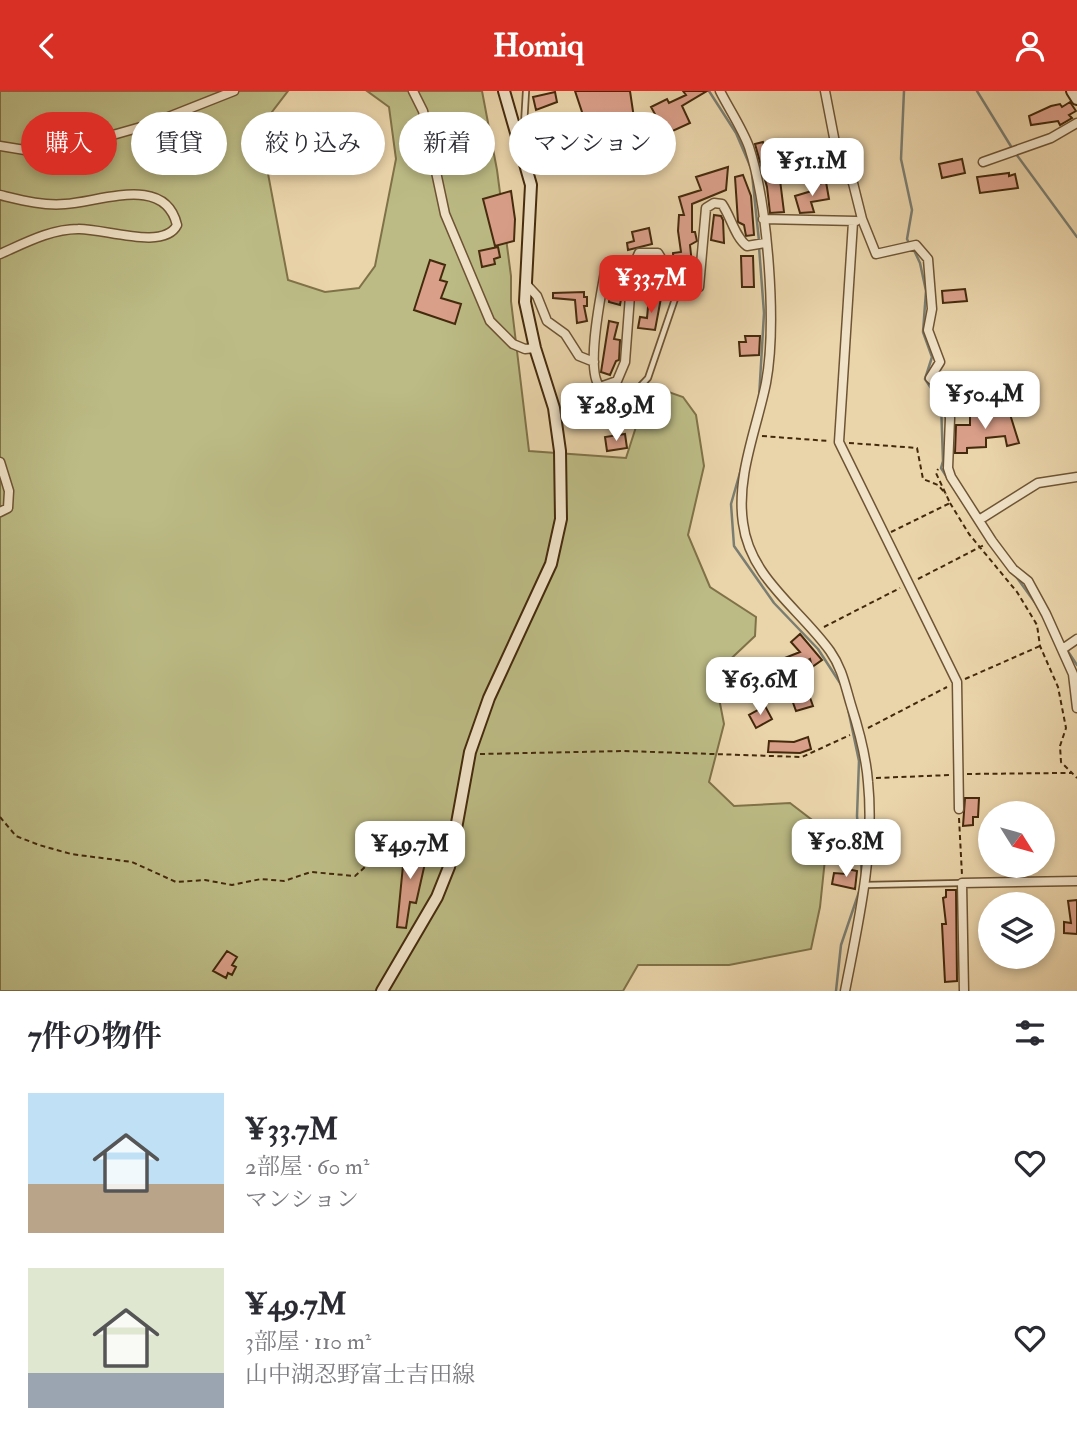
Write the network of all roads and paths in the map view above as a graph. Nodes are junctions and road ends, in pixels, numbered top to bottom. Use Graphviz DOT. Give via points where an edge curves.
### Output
graph roads {
  1 [pos="234,91"];
  2 [pos="413,91"];
  3 [pos="504,91"];
  4 [pos="526,91"];
  5 [pos="720,91"];
  6 [pos="825,91"];
  7 [pos="1072,91"];
  8 [pos="1077,99"];
  9 [pos="511,112"];
  10 [pos="525,112"];
  11 [pos="1077,123"];
  12 [pos="0,146"];
  13 [pos="983,162"];
  14 [pos="528,175"];
  15 [pos="0,195"];
  16 [pos="762,219"];
  17 [pos="858,221"];
  18 [pos="765,243"];
  19 [pos="0,254"];
  20 [pos="632,269"];
  21 [pos="526,285"];
  22 [pos="677,293"];
  23 [pos="534,348"];
  24 [pos="594,362"];
  25 [pos="617,381"];
  26 [pos="753,435"];
  27 [pos="839,442"];
  28 [pos="0,462"];
  29 [pos="948,464"];
  30 [pos="1077,477"];
  31 [pos="946,494"];
  32 [pos="950,503"];
  33 [pos="0,512"];
  34 [pos="979,520"];
  35 [pos="884,535"];
  36 [pos="1077,639"];
  37 [pos="1064,648"];
  38 [pos="1077,708"];
  39 [pos="860,733"];
  40 [pos="470,752"];
  41 [pos="1072,773"];
  42 [pos="958,774"];
  43 [pos="868,778"];
  44 [pos="1077,778"];
  45 [pos="959,809"];
  46 [pos="0,817"];
  47 [pos="456,835"];
  48 [pos="1077,881"];
  49 [pos="962,883"];
  50 [pos="864,885"];
  51 [pos="848,990"];
  52 [pos="382,991"];
  53 [pos="964,991"];
  1 -- 12 [label="street" via="148,125 67,148 37,152"];
  2 -- 23 [label="street" via="423,111 444,214 490,321 513,344"];
  3 -- 9 [label="main road"];
  4 -- 10 [label="lane"];
  5 -- 16 [label="street" via="748,145"];
  6 -- 17 [label="street" via="837,153 853,183"];
  7 -- 8 [label="main road"];
  11 -- 13 [label="street" via="1051,138"];
  14 -- 21 [label="main road"];
  15 -- 19 [label="street" via="65,205 141,194 160,201 173,213 177,225 167,235 155,238 79,229 55,232"];
  16 -- 17 [label="street"];
  16 -- 18 [label="street"];
  17 -- 27 [label="street"];
  17 -- 29 [label="street" via="876,254 916,246 928,259 932,309 928,330 940,362 930,378 945,392 950,418"];
  18 -- 22 [label="street" via="747,246 740,241 722,204 714,203 706,208 699,287"];
  18 -- 26 [label="street" via="772,338"];
  20 -- 22 [label="street" via="639,253 658,253 670,273 670,289"];
  20 -- 24 [label="street" via="605,272"];
  20 -- 25 [label="street" via="625,362"];
  21 -- 23 [label="main road"];
  21 -- 24 [label="street" via="537,296 548,321 565,334 579,356"];
  22 -- 25 [label="lane" via="648,378 630,397 623,397"];
  23 -- 40 [label="main road" via="554,408 561,519 551,563 489,698"];
  24 -- 25 [label="street" via="600,387"];
  26 -- 27 [label="path"];
  26 -- 39 [label="street" via="742,506 747,544 768,583 815,632 842,672"];
  27 -- 31 [label="path" via="918,448 923,479"];
  27 -- 35 [label="street"];
  28 -- 33 [label="street" via="9,499 8,508"];
  29 -- 31 [label="path" via="936,473"];
  29 -- 34 [label="street" via="951,477"];
  30 -- 34 [label="street" via="1038,483"];
  31 -- 32 [label="path"];
  32 -- 35 [label="path"];
  32 -- 41 [label="path" via="1037,625 1066,728 1061,762"];
  34 -- 37 [label="street" via="1013,569 1028,581"];
  35 -- 42 [label="street" via="957,682"];
  36 -- 37 [label="street"];
  37 -- 38 [label="street"];
  39 -- 40 [label="path" via="843,736 802,757 667,751"];
  39 -- 43 [label="street"];
  40 -- 47 [label="main road"];
  41 -- 42 [label="path"];
  41 -- 44 [label="path"];
  42 -- 43 [label="path"];
  42 -- 45 [label="street"];
  43 -- 50 [label="street"];
  45 -- 49 [label="path"];
  46 -- 47 [label="path" via="16,836 39,845 132,862 176,882 205,880 232,885 261,879 284,881 311,872 355,876 383,851"];
  47 -- 52 [label="main road" via="437,897"];
  48 -- 49 [label="street"];
  49 -- 50 [label="lane"];
  49 -- 53 [label="street"];
  50 -- 51 [label="street"];
}
